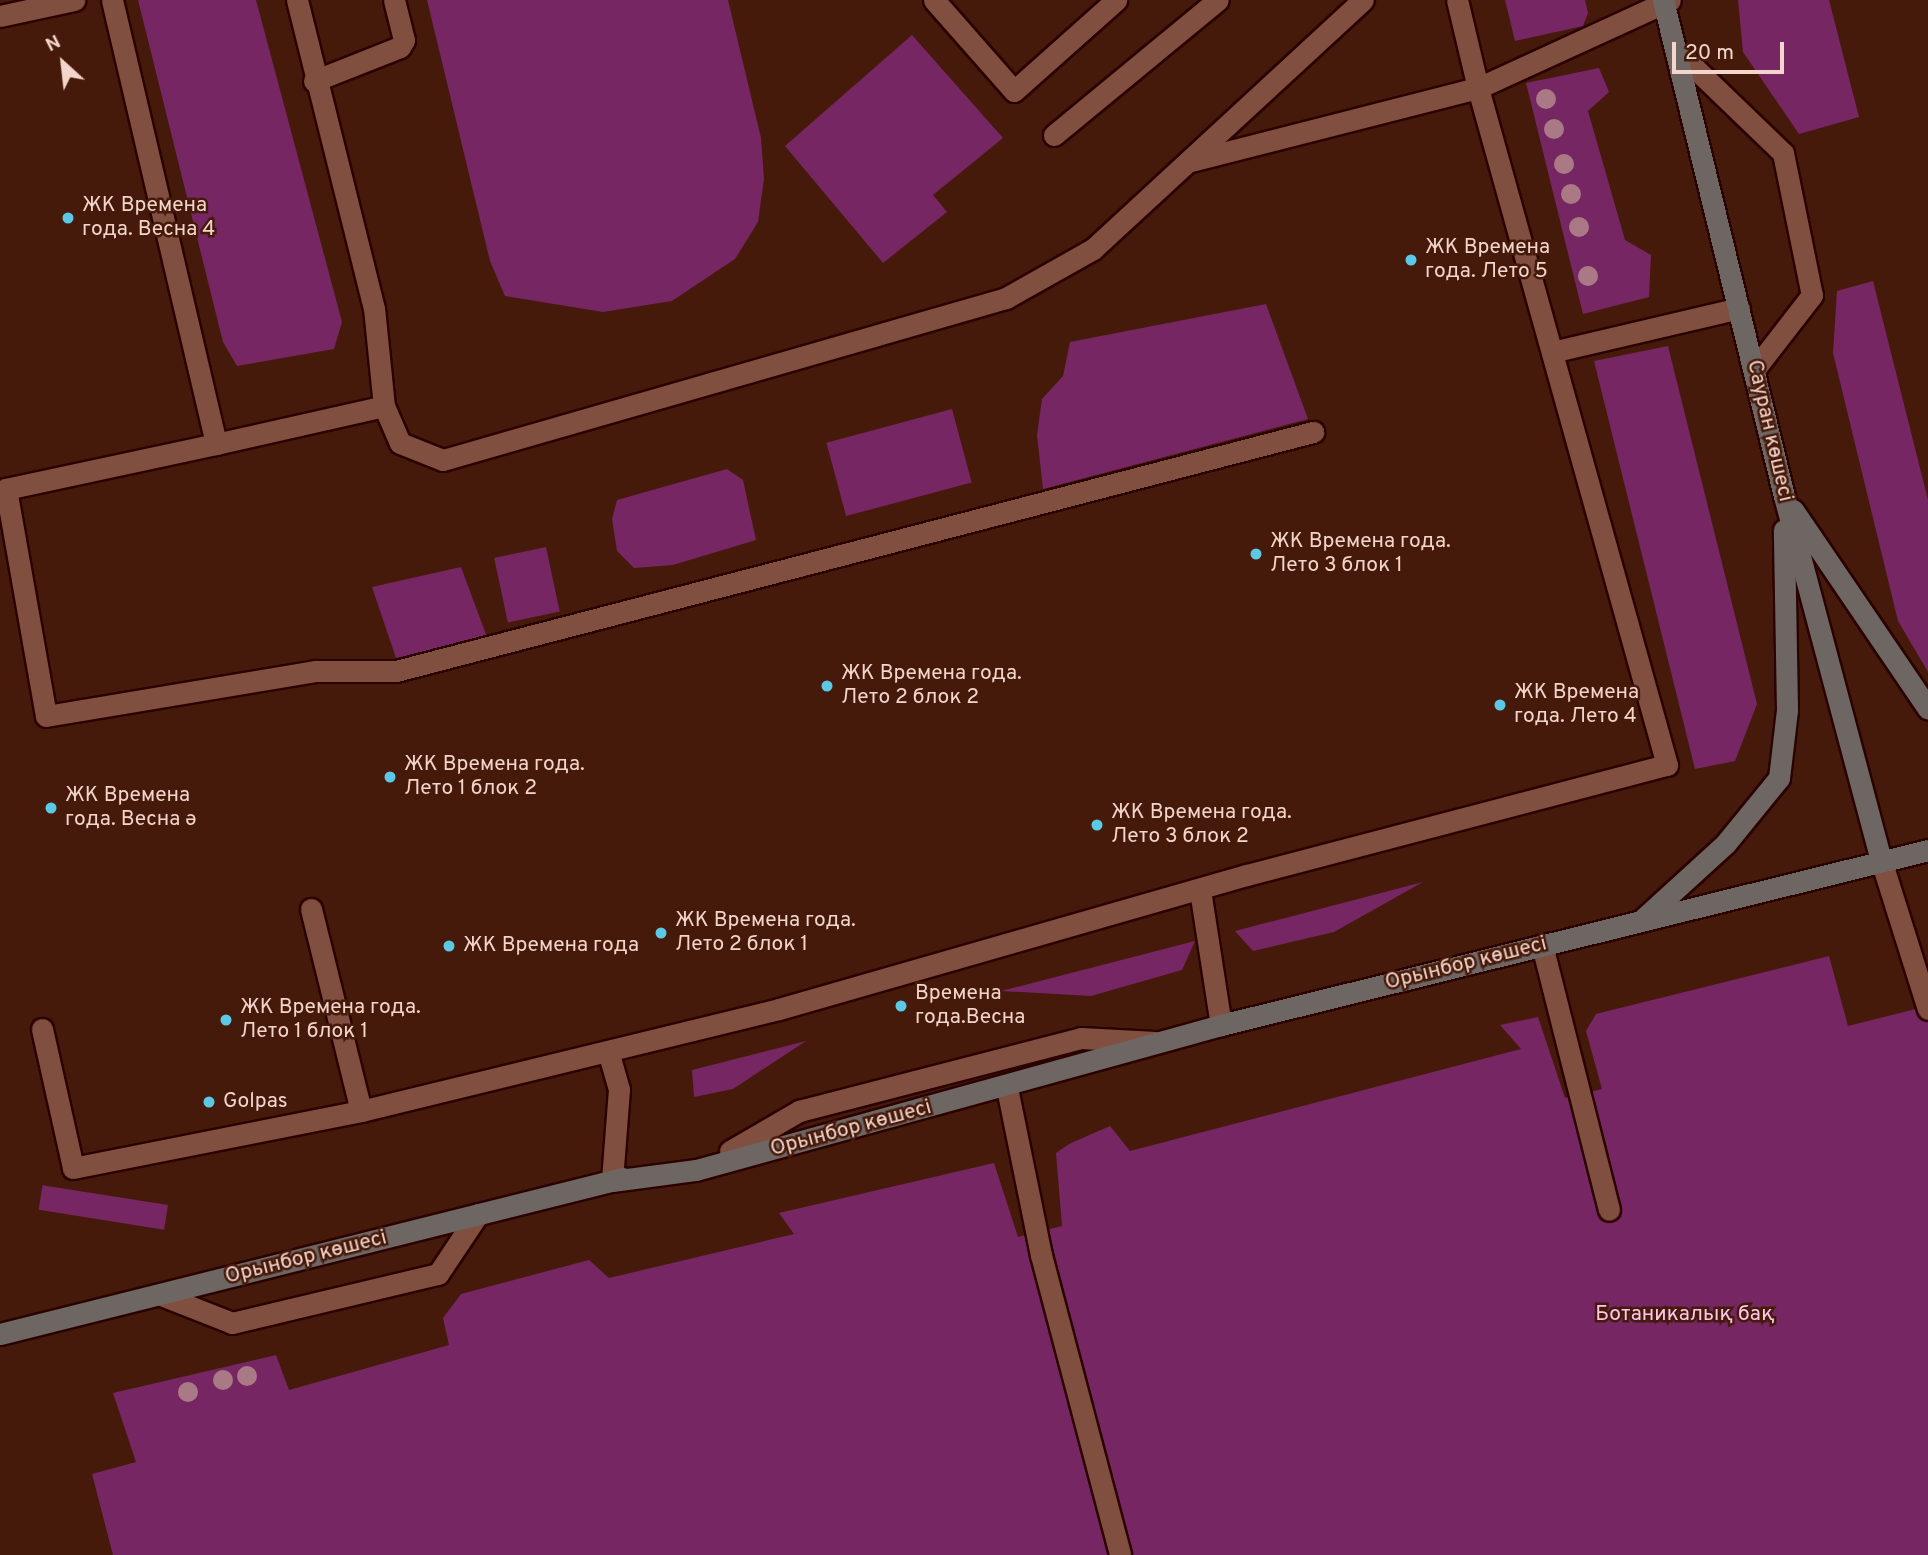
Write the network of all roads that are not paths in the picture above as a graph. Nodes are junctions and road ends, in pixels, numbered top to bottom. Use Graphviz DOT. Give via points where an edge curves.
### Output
graph roads {
  1 [pos="74,0"];
  2 [pos="112,0"];
  3 [pos="297,0"];
  4 [pos="394,0"];
  5 [pos="934,0"];
  6 [pos="1116,0"];
  7 [pos="1218,0"];
  8 [pos="1363,0"];
  9 [pos="1457,0"];
  10 [pos="1666,1"];
  11 [pos="0,16"];
  12 [pos="1677,51"];
  13 [pos="314,81"];
  14 [pos="1478,88"];
  15 [pos="1054,135"];
  16 [pos="1189,161"];
  17 [pos="1739,308"];
  18 [pos="1552,352"];
  19 [pos="1754,370"];
  20 [pos="384,406"];
  21 [pos="1313,432"];
  22 [pos="216,444"];
  23 [pos="1784,496"];
  24 [pos="1928,709"];
  25 [pos="1928,850"];
  26 [pos="1881,860"];
  27 [pos="1200,890"];
  28 [pos="311,909"];
  29 [pos="1641,920"];
  30 [pos="1542,945"];
  31 [pos="1928,1009"];
  32 [pos="1221,1025"];
  33 [pos="42,1029"];
  34 [pos="1164,1042"];
  35 [pos="608,1051"];
  36 [pos="1007,1088"];
  37 [pos="361,1111"];
  38 [pos="730,1151"];
  39 [pos="612,1181"];
  40 [pos="1609,1210"];
  41 [pos="478,1214"];
  42 [pos="161,1295"];
  43 [pos="0,1334"];
  44 [pos="1120,1555"];
  1 -- 11 [label="lane"];
  2 -- 22 [label="lane"];
  3 -- 13 [label="lane"];
  4 -- 13 [label="lane" via="400,47"];
  5 -- 6 [label="lane" via="1014,91"];
  7 -- 15 [label="lane"];
  8 -- 16 [label="lane"];
  9 -- 14 [label="lane"];
  10 -- 12 [label="street, Сауран көшесі"];
  10 -- 14 [label="lane"];
  12 -- 17 [label="street, Сауран көшесі"];
  12 -- 19 [label="lane" via="1783,153 1812,295"];
  13 -- 20 [label="lane" via="374,308"];
  14 -- 16 [label="lane"];
  14 -- 18 [label="lane"];
  16 -- 20 [label="lane" via="1093,249 1006,298 443,460 400,443"];
  17 -- 18 [label="lane"];
  17 -- 19 [label="street, Сауран көшесі"];
  18 -- 27 [label="lane" via="1667,765"];
  19 -- 23 [label="street, Сауран көшесі"];
  20 -- 22 [label="lane"];
  21 -- 22 [label="lane" via="396,671 316,671 46,716 6,489"];
  23 -- 24 [label="street"];
  23 -- 26 [label="street, Сауран көшесі"];
  23 -- 29 [label="street" via="1787,710 1779,778 1727,843"];
  25 -- 26 [label="street, Орынбор көшесі"];
  26 -- 29 [label="street, Орынбор көшесі"];
  26 -- 31 [label="lane"];
  27 -- 32 [label="lane"];
  27 -- 35 [label="lane"];
  28 -- 37 [label="lane"];
  29 -- 30 [label="street, Орынбор көшесі"];
  30 -- 32 [label="street, Орынбор көшесі"];
  30 -- 40 [label="lane"];
  32 -- 34 [label="street, Орынбор көшесі"];
  33 -- 37 [label="lane" via="73,1168"];
  34 -- 36 [label="street, Орынбор көшесі"];
  34 -- 38 [label="lane" via="1081,1038 799,1111"];
  35 -- 37 [label="lane"];
  35 -- 39 [label="lane" via="619,1089"];
  36 -- 38 [label="street, Орынбор көшесі"];
  36 -- 39 [label="street, Орынбор көшесі" via="696,1170"];
  36 -- 44 [label="lane" via="1041,1255"];
  38 -- 39 [label="street, Орынбор көшесі"];
  39 -- 41 [label="street, Орынбор көшесі"];
  41 -- 42 [label="street, Орынбор көшесі"];
  41 -- 42 [label="lane" via="438,1274 232,1323"];
  42 -- 43 [label="street, Орынбор көшесі"];
}
